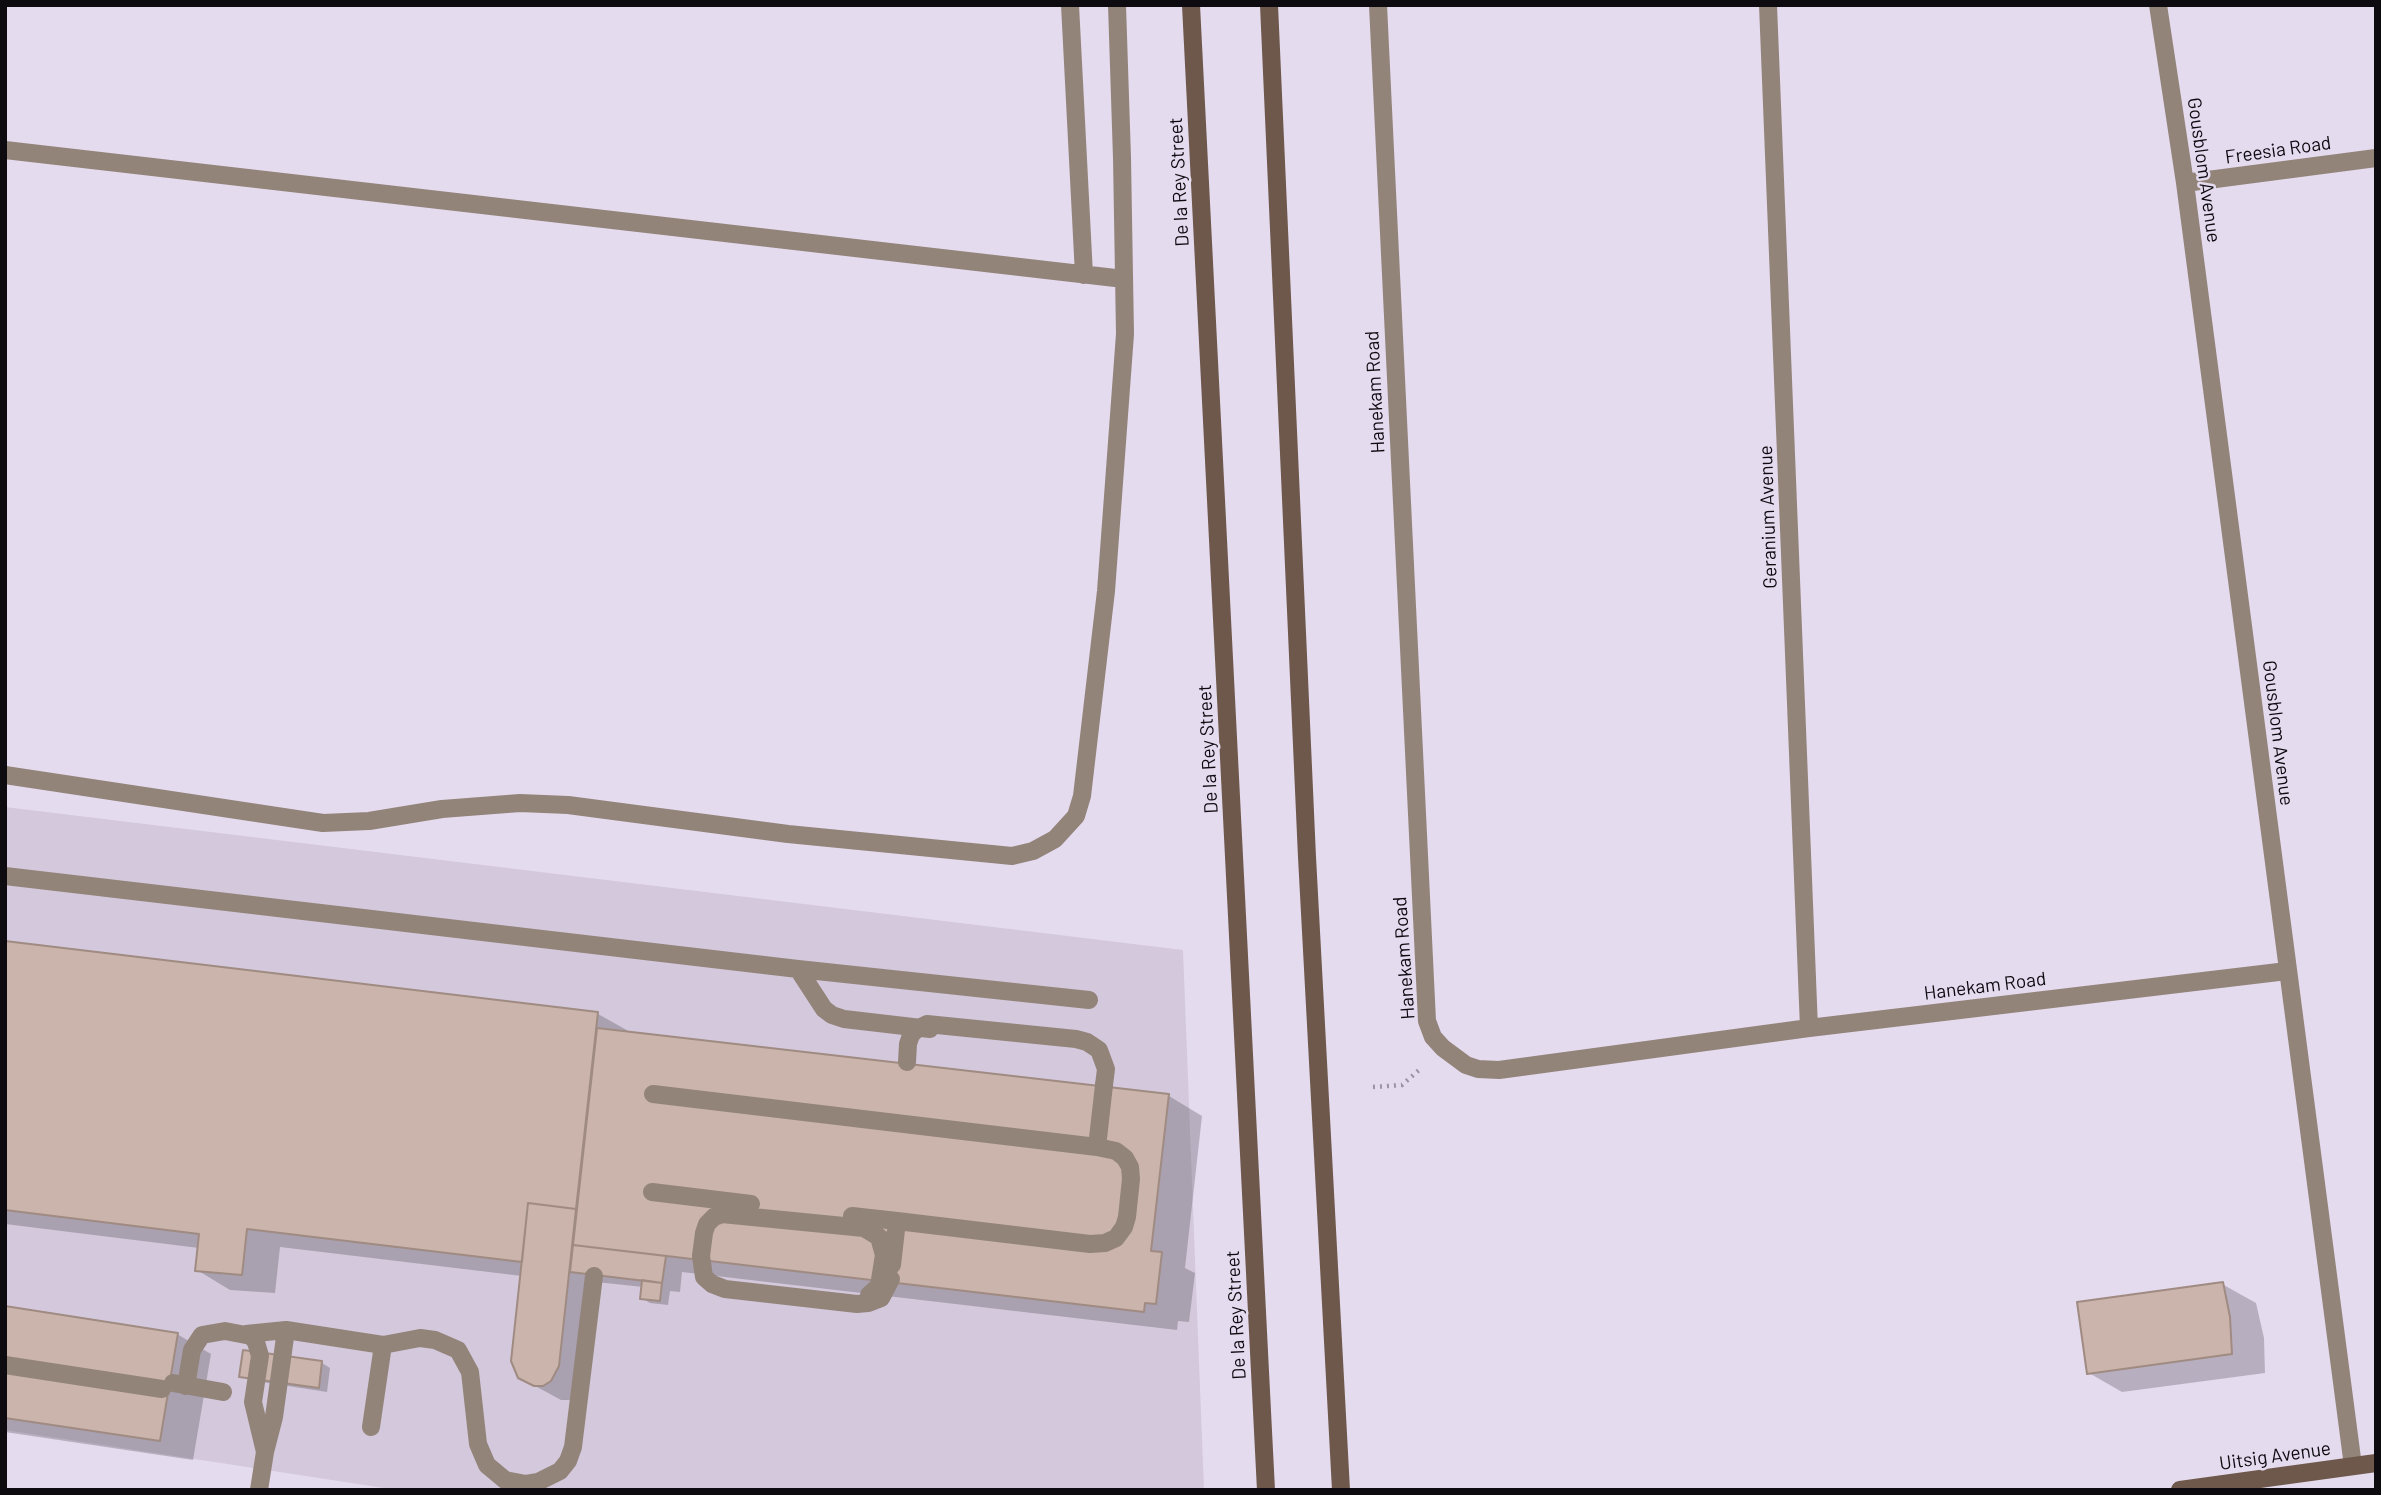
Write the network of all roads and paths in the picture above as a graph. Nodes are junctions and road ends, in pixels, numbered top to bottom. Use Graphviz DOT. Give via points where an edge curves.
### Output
graph roads {
  1 [pos="1070,5"];
  2 [pos="1117,5"];
  3 [pos="1191,5"];
  4 [pos="1269,5"];
  5 [pos="1378,5"];
  6 [pos="1768,5"];
  7 [pos="2158,5"];
  8 [pos="5,150"];
  9 [pos="2376,158"];
  10 [pos="2185,183"];
  11 [pos="1084,275"];
  12 [pos="1124,279"];
  13 [pos="5,775"];
  14 [pos="5,876"];
  15 [pos="798,969"];
  16 [pos="2287,971"];
  17 [pos="1089,1000"];
  18 [pos="1809,1028"];
  19 [pos="907,1062"];
  20 [pos="1419,1070"];
  21 [pos="1099,1084"];
  22 [pos="1373,1087"];
  23 [pos="653,1094"];
  24 [pos="1097,1147"];
  25 [pos="652,1192"];
  26 [pos="897,1222"];
  27 [pos="594,1276"];
  28 [pos="886,1279"];
  29 [pos="286,1330"];
  30 [pos="246,1334"];
  31 [pos="383,1345"];
  32 [pos="5,1365"];
  33 [pos="173,1386"];
  34 [pos="223,1392"];
  35 [pos="371,1427"];
  36 [pos="265,1452"];
  37 [pos="2376,1464"];
  38 [pos="2353,1466"];
  39 [pos="259,1490"];
  40 [pos="1266,1490"];
  41 [pos="1341,1490"];
  42 [pos="2180,1490"];
  1 -- 11 [label="street"];
  2 -- 12 [label="street"];
  3 -- 40 [label="main road, De la Rey Street"];
  4 -- 41 [label="main road" via="1306,843"];
  5 -- 18 [label="street, Hanekam Road" via="1427,1021 1433,1037 1466,1065 1499,1070"];
  6 -- 18 [label="street, Geranium Avenue"];
  7 -- 10 [label="street, Gousblom Avenue"];
  8 -- 11 [label="street"];
  9 -- 10 [label="street, Freesia Road"];
  10 -- 16 [label="street, Gousblom Avenue"];
  11 -- 12 [label="street"];
  12 -- 13 [label="street" via="1125,334 1106,591 1082,796 1076,816 1055,839 1033,851 999,855 520,803 323,823"];
  14 -- 15 [label="street"];
  15 -- 17 [label="street"];
  15 -- 21 [label="street, bridge" via="832,1015 1075,1045 1085,1048 1096,1061"];
  16 -- 18 [label="street, Hanekam Road"];
  16 -- 38 [label="street, Gousblom Avenue"];
  19 -- 21 [label="street, bridge" via="912,1035 927,1024 1076,1039 1099,1050 1106,1069"];
  20 -- 22 [label="path" via="1402,1085"];
  21 -- 24 [label="street"];
  23 -- 24 [label="street"];
  24 -- 26 [label="street" via="1125,1158 1131,1179 1124,1227 1105,1243"];
  25 -- 26 [label="street"];
  26 -- 28 [label="street"];
  27 -- 31 [label="street" via="573,1447 560,1471 538,1482 526,1485 505,1480 487,1465 478,1444 470,1372 458,1350 420,1338"];
  28 -- 28 [label="street, bridge" via="881,1298 857,1304 725,1289 704,1277 697,1256 707,1224 722,1214 864,1228 879,1237 883,1246"];
  29 -- 30 [label="street"];
  29 -- 31 [label="street"];
  29 -- 36 [label="street"];
  30 -- 33 [label="street" via="202,1335"];
  30 -- 36 [label="street" via="256,1342 260,1356 253,1402"];
  31 -- 35 [label="street"];
  32 -- 33 [label="street"];
  33 -- 34 [label="street"];
  36 -- 39 [label="street"];
  37 -- 38 [label="main road, Uitsig Avenue"];
  38 -- 42 [label="main road, Uitsig Avenue"];
}
